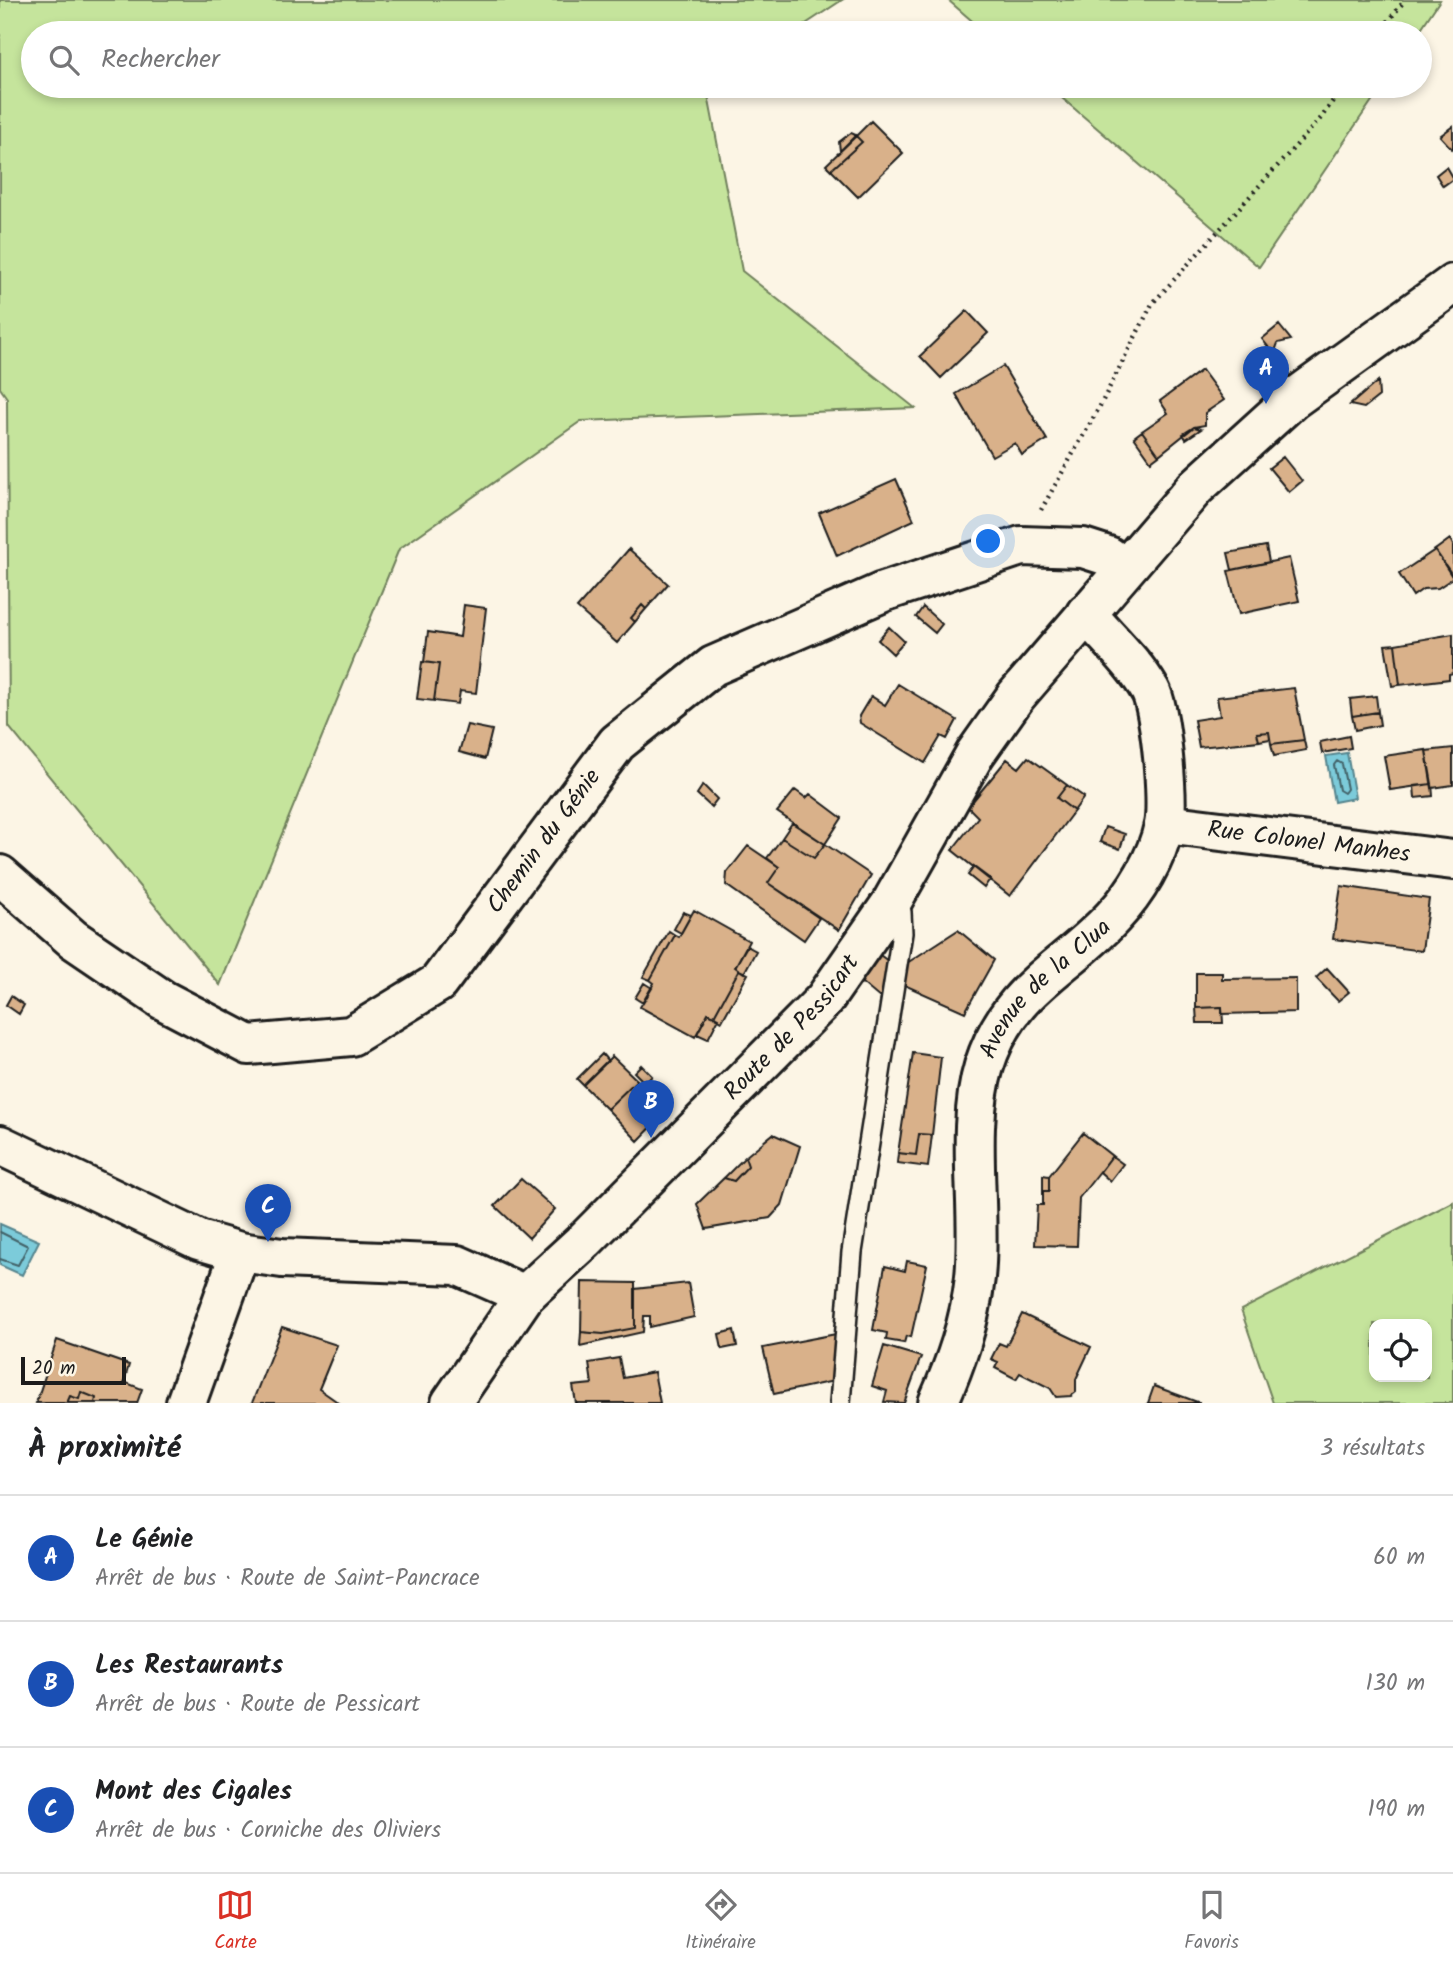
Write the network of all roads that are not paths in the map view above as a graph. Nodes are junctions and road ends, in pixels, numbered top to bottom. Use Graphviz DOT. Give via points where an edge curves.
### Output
graph roads {
  1 [pos="1453,284"];
  2 [pos="1125,568"];
  3 [pos="1086,612"];
  4 [pos="1165,824"];
  5 [pos="1453,860"];
  6 [pos="0,875"];
  7 [pos="890,905"];
  8 [pos="0,1145"];
  9 [pos="240,1252"];
  10 [pos="525,1295"];
  11 [pos="186,1403"];
  12 [pos="452,1403"];
  13 [pos="840,1403"];
  14 [pos="938,1403"];
  1 -- 2 [label="street, Route de Pessicart" via="1263,424 1195,488"];
  2 -- 3 [label="street, Route de Pessicart"];
  2 -- 6 [label="street, Chemin du Génie" via="1108,556 1083,548 1021,546 883,592 713,666 617,743 438,983 351,1037 248,1045 163,1000 73,939"];
  3 -- 4 [label="street, Avenue de la Clua" via="1152,692 1161,730"];
  3 -- 7 [label="street, Route de Pessicart" via="975,754"];
  4 -- 5 [label="street, Rue Colonel Manhes"];
  4 -- 14 [label="street, Avenue de la Clua" via="1148,869 1113,917 1035,983 1001,1025 984,1068 977,1113 975,1276 963,1344"];
  7 -- 10 [label="street, Route de Pessicart" via="824,999"];
  7 -- 13 [label="lane" via="901,912 902,933 852,1252"];
  8 -- 9 [label="street" via="199,1241"];
  9 -- 10 [label="street" via="457,1265"];
  9 -- 11 [label="street"];
  10 -- 12 [label="street, Route de Pessicart"];
}
